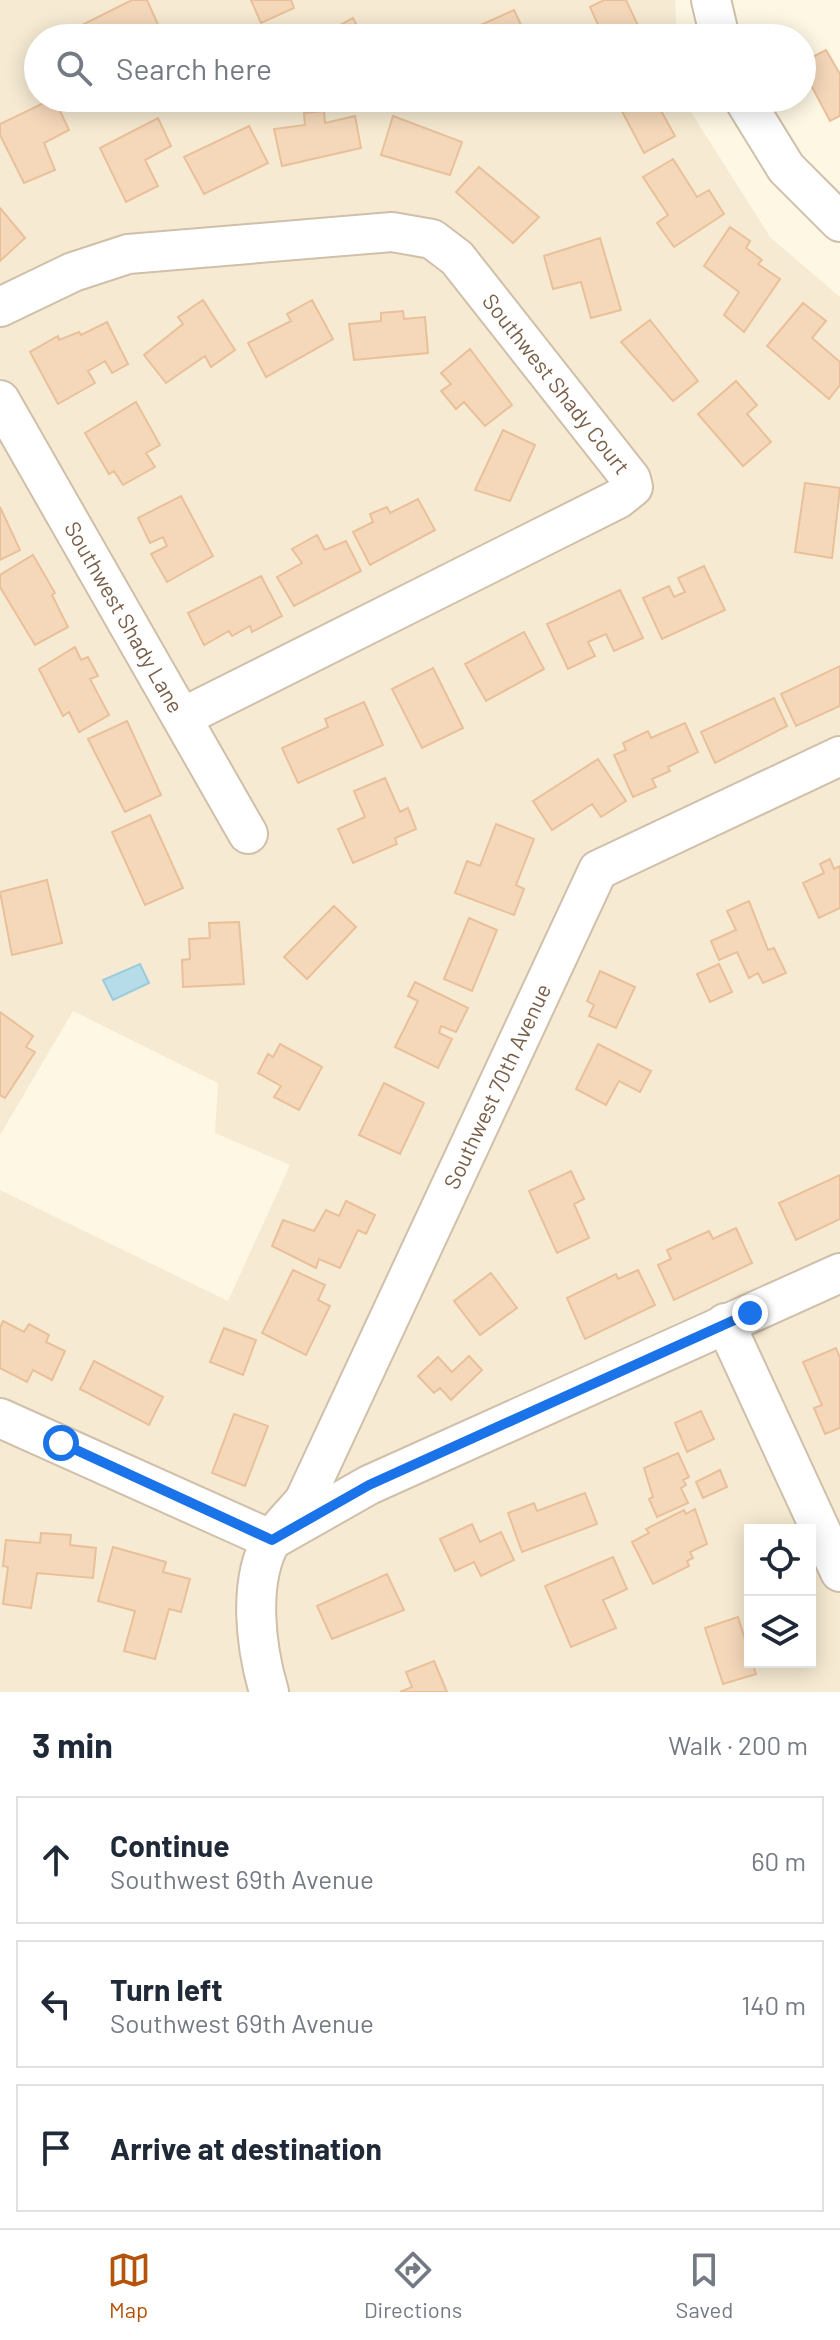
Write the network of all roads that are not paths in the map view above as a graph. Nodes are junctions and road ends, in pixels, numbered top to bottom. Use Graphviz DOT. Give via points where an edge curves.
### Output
graph roads {
  1 [pos="711,0"];
  2 [pos="717,24"];
  3 [pos="752,112"];
  4 [pos="840,222"];
  5 [pos="0,307"];
  6 [pos="0,400"];
  7 [pos="183,717"];
  8 [pos="840,756"];
  9 [pos="248,834"];
  10 [pos="840,1273"];
  11 [pos="725,1323"];
  12 [pos="0,1418"];
  13 [pos="272,1540"];
  14 [pos="840,1572"];
  15 [pos="269,1692"];
  1 -- 2 [label="street"];
  3 -- 4 [label="street" via="786,168"];
  5 -- 7 [label="street, Southwest Shady Court" via="73,272 128,254 392,232 432,239 457,258 631,479 633,487 618,499"];
  6 -- 7 [label="street, Southwest Shady Lane"];
  7 -- 9 [label="street, Southwest Shady Lane"];
  8 -- 13 [label="street, Southwest 70th Avenue" via="598,870 304,1501"];
  10 -- 11 [label="street"];
  11 -- 13 [label="street" via="369,1485"];
  11 -- 14 [label="street"];
  12 -- 13 [label="street"];
  13 -- 15 [label="street" via="260,1578 257,1617"];
}
